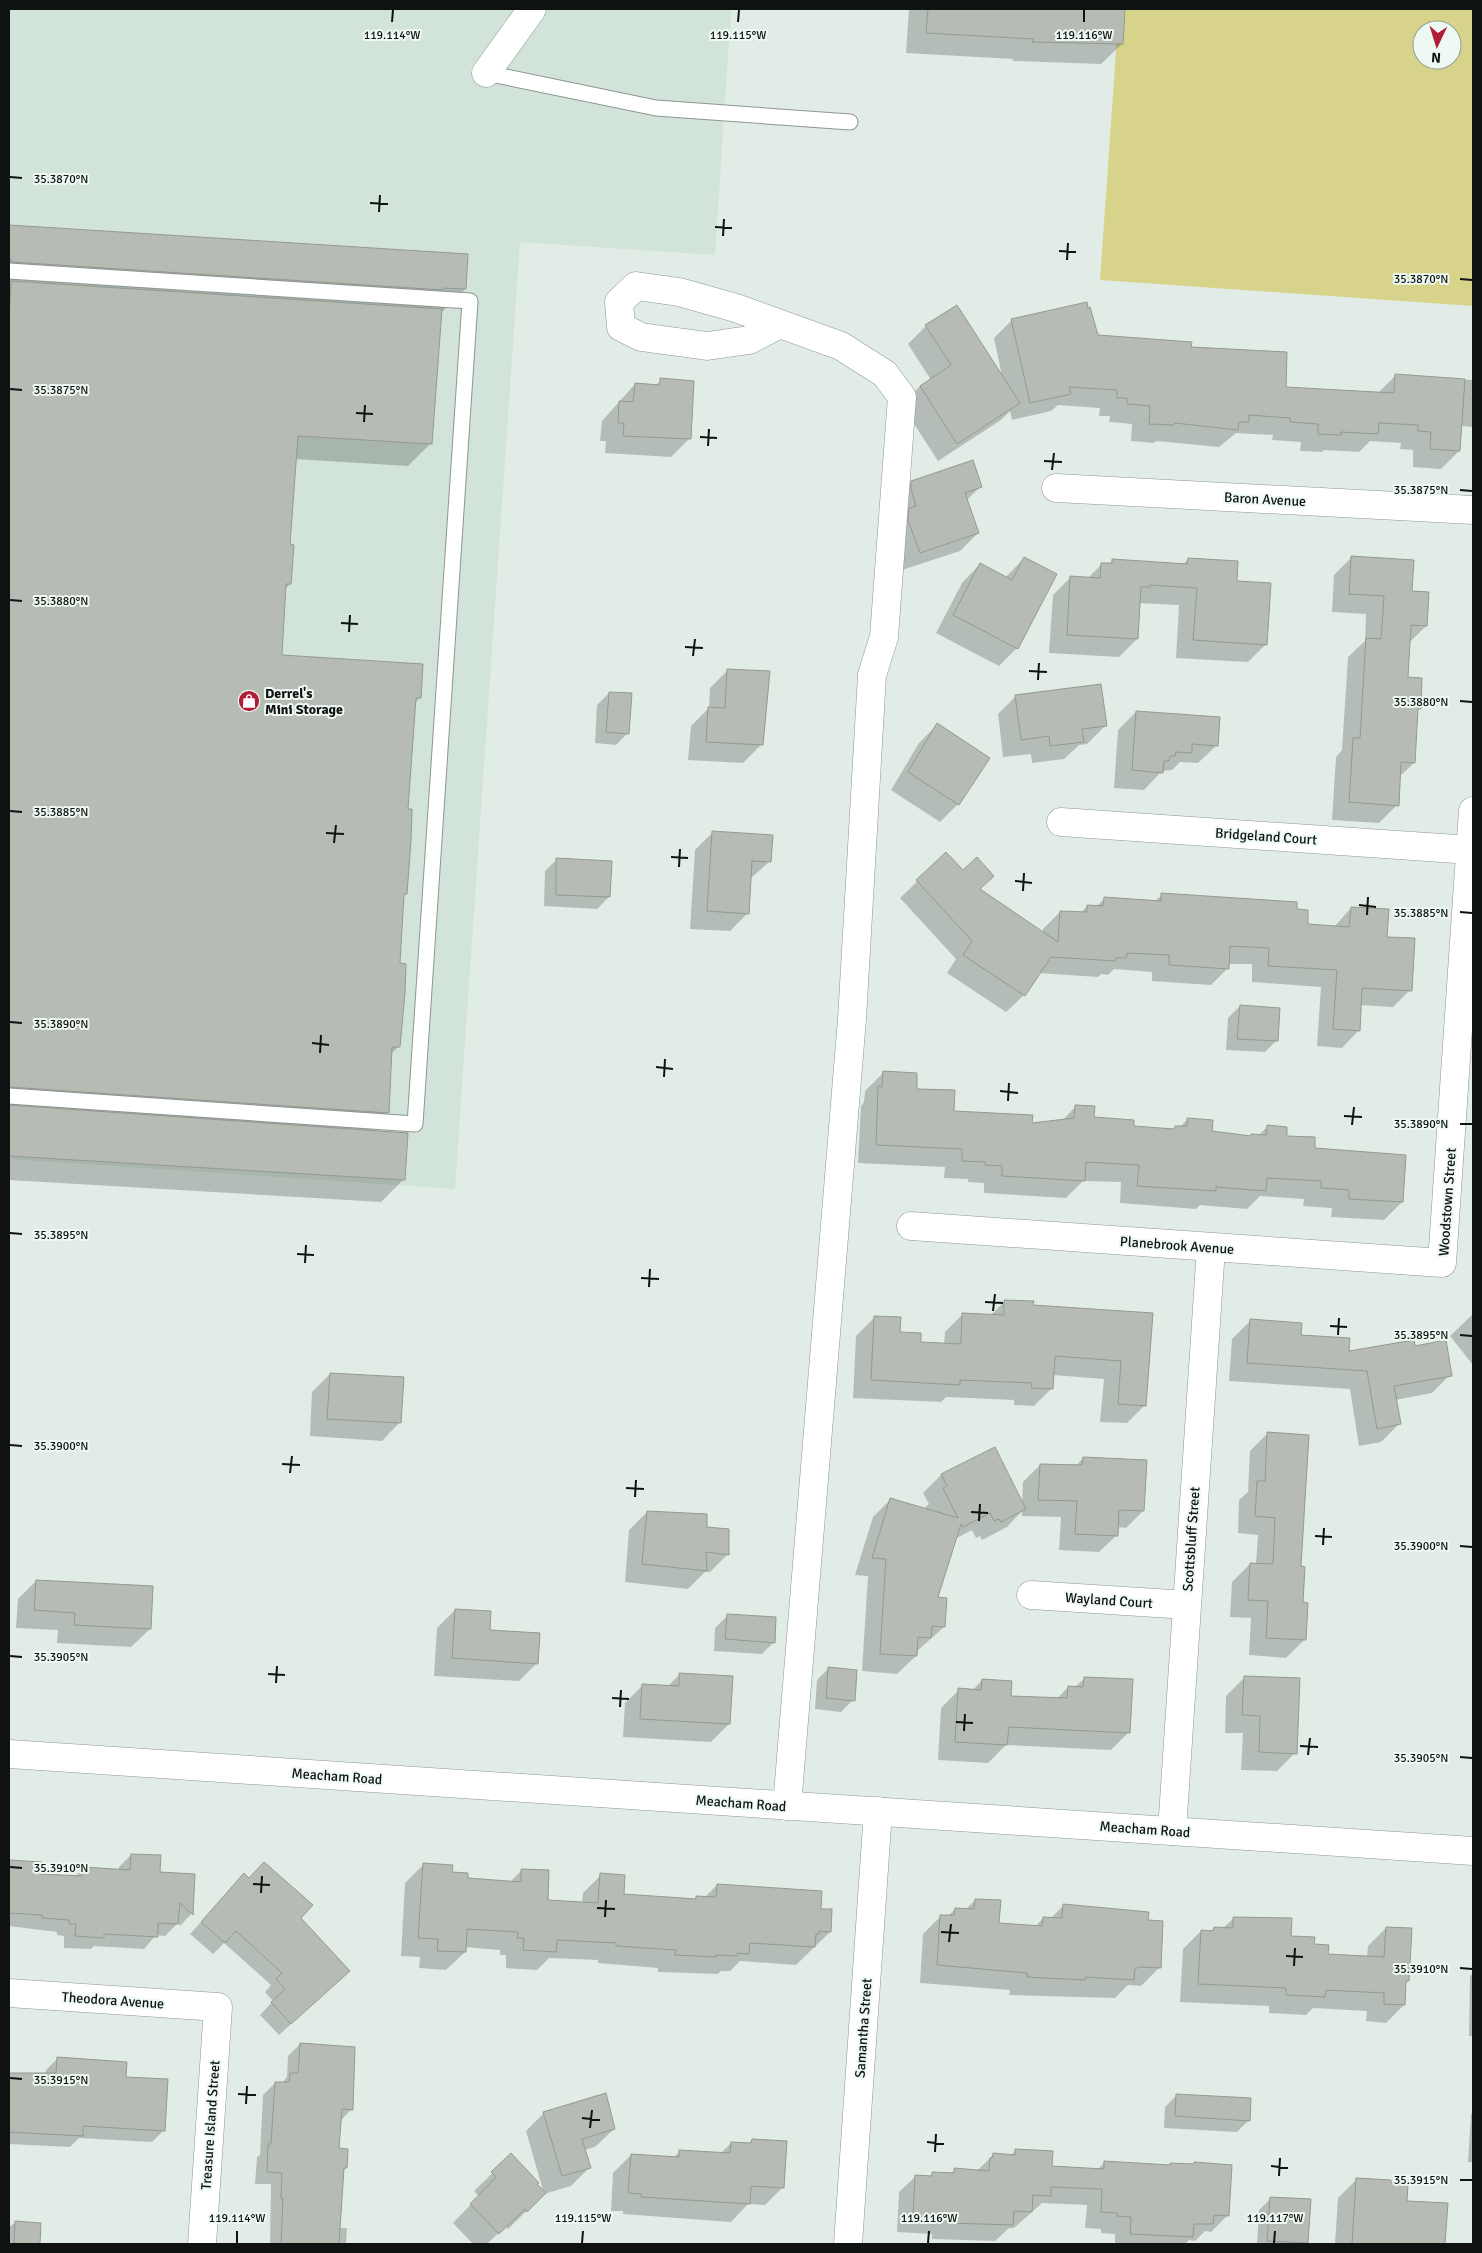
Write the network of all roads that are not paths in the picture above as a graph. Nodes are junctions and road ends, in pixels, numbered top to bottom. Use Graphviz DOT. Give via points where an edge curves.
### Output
graph roads {
  1 [pos="532,9"];
  2 [pos="486,73"];
  3 [pos="850,122"];
  4 [pos="9,271"];
  5 [pos="780,324"];
  6 [pos="1056,488"];
  7 [pos="1473,510"];
  8 [pos="1473,811"];
  9 [pos="1060,822"];
  10 [pos="1471,850"];
  11 [pos="9,1096"];
  12 [pos="911,1226"];
  13 [pos="1211,1248"];
  14 [pos="1442,1263"];
  15 [pos="1031,1595"];
  16 [pos="1187,1605"];
  17 [pos="9,1754"];
  18 [pos="787,1806"];
  19 [pos="878,1811"];
  20 [pos="1172,1831"];
  21 [pos="1473,1851"];
  22 [pos="9,1993"];
  23 [pos="218,2007"];
  24 [pos="202,2244"];
  25 [pos="848,2244"];
  1 -- 2 [label="street"];
  2 -- 3 [label="lane" via="656,108"];
  4 -- 11 [label="lane" via="470,301 415,1124"];
  5 -- 5 [label="street" via="679,292 636,286 619,302 621,327 641,337 707,346 749,340"];
  5 -- 18 [label="street" via="841,346 885,374 902,397 884,637 872,674 852,1019"];
  6 -- 7 [label="street, Baron Avenue"];
  8 -- 10 [label="street, Woodstown Street"];
  9 -- 10 [label="street, Bridgeland Court"];
  10 -- 14 [label="street, Woodstown Street"];
  12 -- 13 [label="street, Planebrook Avenue"];
  13 -- 14 [label="street, Planebrook Avenue"];
  13 -- 16 [label="street, Scottsbluff Street"];
  15 -- 16 [label="street, Wayland Court"];
  16 -- 20 [label="street, Scottsbluff Street"];
  17 -- 18 [label="street, Meacham Road"];
  18 -- 19 [label="street, Meacham Road"];
  19 -- 20 [label="street, Meacham Road"];
  19 -- 25 [label="street, Samantha Street"];
  20 -- 21 [label="street, Meacham Road"];
  22 -- 23 [label="street, Theodora Avenue"];
  23 -- 24 [label="street, Treasure Island Street"];
}
